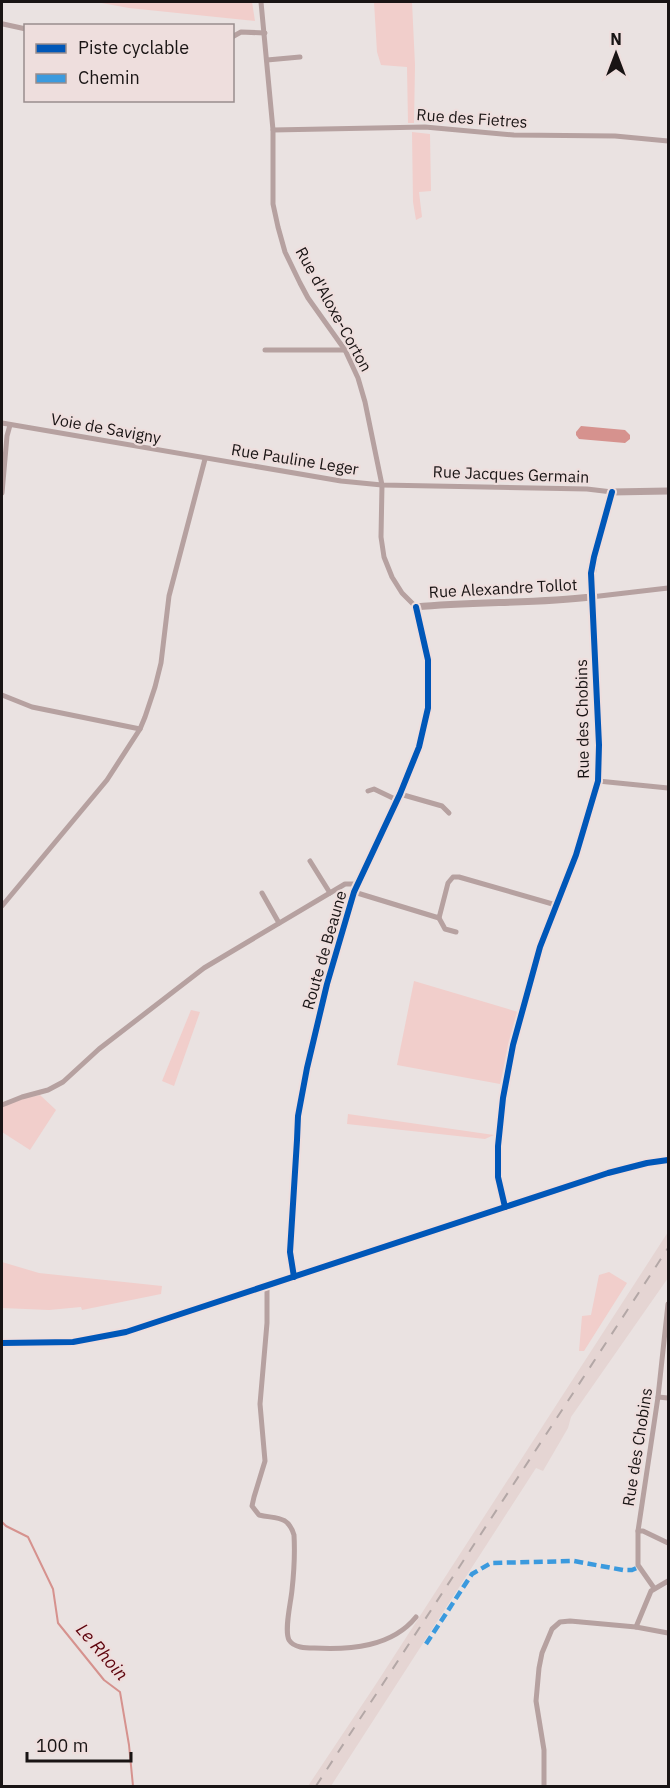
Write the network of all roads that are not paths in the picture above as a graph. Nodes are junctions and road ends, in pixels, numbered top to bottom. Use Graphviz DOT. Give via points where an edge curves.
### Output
graph roads {
  1 [pos="261,2"];
  2 [pos="3,24"];
  3 [pos="24,29"];
  4 [pos="265,33"];
  5 [pos="234,36"];
  6 [pos="300,57"];
  7 [pos="267,60"];
  8 [pos="273,130"];
  9 [pos="669,141"];
  10 [pos="265,350"];
  11 [pos="345,350"];
  12 [pos="2,423"];
  13 [pos="10,425"];
  14 [pos="205,459"];
  15 [pos="382,485"];
  16 [pos="669,491"];
  17 [pos="612,492"];
  18 [pos="2,493"];
  19 [pos="669,588"];
  20 [pos="591,597"];
  21 [pos="416,607"];
  22 [pos="2,695"];
  23 [pos="140,729"];
  24 [pos="598,781"];
  25 [pos="669,788"];
  26 [pos="368,791"];
  27 [pos="398,797"];
  28 [pos="449,813"];
  29 [pos="310,861"];
  30 [pos="357,884"];
  31 [pos="354,892"];
  32 [pos="262,893"];
  33 [pos="330,893"];
  34 [pos="556,905"];
  35 [pos="2,906"];
  36 [pos="439,918"];
  37 [pos="279,923"];
  38 [pos="456,932"];
  39 [pos="2,1105"];
  40 [pos="669,1160"];
  41 [pos="505,1207"];
  42 [pos="294,1277"];
  43 [pos="267,1286"];
  44 [pos="669,1304"];
  45 [pos="668,1328"];
  46 [pos="2,1343"];
  47 [pos="658,1396"];
  48 [pos="669,1398"];
  49 [pos="638,1531"];
  50 [pos="669,1543"];
  51 [pos="669,1581"];
  52 [pos="654,1588"];
  53 [pos="416,1617"];
  54 [pos="636,1626"];
  55 [pos="669,1633"];
  56 [pos="544,1786"];
  1 -- 4 [label="street, Rue d'Aloxe-Corton"];
  2 -- 3 [label="street"];
  4 -- 5 [label="street"];
  4 -- 7 [label="street, Rue d'Aloxe-Corton"];
  6 -- 7 [label="street"];
  7 -- 8 [label="street, Rue d'Aloxe-Corton"];
  8 -- 9 [label="street, Rue des Fietres" via="425,127"];
  8 -- 11 [label="street, Rue d'Aloxe-Corton" via="273,204 285,252 308,298"];
  10 -- 11 [label="street"];
  11 -- 15 [label="street, Rue d'Aloxe-Corton" via="365,402"];
  12 -- 13 [label="street, Voie de Savigny"];
  13 -- 14 [label="street, Voie de Savigny"];
  13 -- 18 [label="street"];
  14 -- 15 [label="street, Rue Pauline Leger"];
  14 -- 23 [label="street" via="169,596 161,663"];
  15 -- 17 [label="street, Rue Jacques Germain"];
  15 -- 21 [label="street, Rue d'Aloxe-Corton" via="384,557 402,593"];
  16 -- 17 [label="street, Rue Jacques Germain"];
  17 -- 20 [label="street" via="594,556"];
  19 -- 20 [label="street"];
  20 -- 21 [label="street, Rue Alexandre Tollot"];
  20 -- 24 [label="street, Rue des Chobins"];
  21 -- 27 [label="street, Route de Beaune" via="428,660 428,708"];
  22 -- 23 [label="street" via="32,707"];
  23 -- 35 [label="street" via="94,797"];
  24 -- 25 [label="street"];
  24 -- 34 [label="street, Rue des Chobins"];
  26 -- 27 [label="street" via="374,789"];
  27 -- 28 [label="street" via="442,807"];
  27 -- 30 [label="street, Route de Beaune"];
  29 -- 33 [label="street"];
  30 -- 31 [label="street, Route de Beaune"];
  30 -- 33 [label="street" via="345,884"];
  31 -- 36 [label="street"];
  31 -- 42 [label="street, Route de Beaune" via="320,1015 298,1116 290,1252"];
  32 -- 37 [label="street"];
  33 -- 37 [label="street"];
  34 -- 36 [label="street" via="453,877"];
  34 -- 41 [label="street, Rue des Chobins" via="540,947 507,1071 497,1169"];
  36 -- 38 [label="street" via="445,928"];
  37 -- 39 [label="street" via="204,968 99,1049 63,1082"];
  40 -- 41 [label="street" via="608,1173"];
  41 -- 42 [label="street"];
  42 -- 43 [label="street"];
  43 -- 46 [label="street" via="112,1335 73,1342"];
  43 -- 53 [label="street" via="260,1404 265,1461 252,1506 259,1515 285,1520 294,1535 287,1626 290,1640 304,1648 365,1646 395,1635"];
  44 -- 45 [label="street, Rue des Chobins"];
  45 -- 47 [label="street, Rue des Chobins"];
  47 -- 48 [label="street"];
  47 -- 49 [label="street, Rue des Chobins"];
  49 -- 50 [label="street"];
  49 -- 52 [label="street, Rue des Chobins" via="638,1565"];
  51 -- 52 [label="street"];
  52 -- 54 [label="street"];
  54 -- 55 [label="street"];
  54 -- 56 [label="street" via="564,1621 552,1629 542,1653 537,1687"];
}
